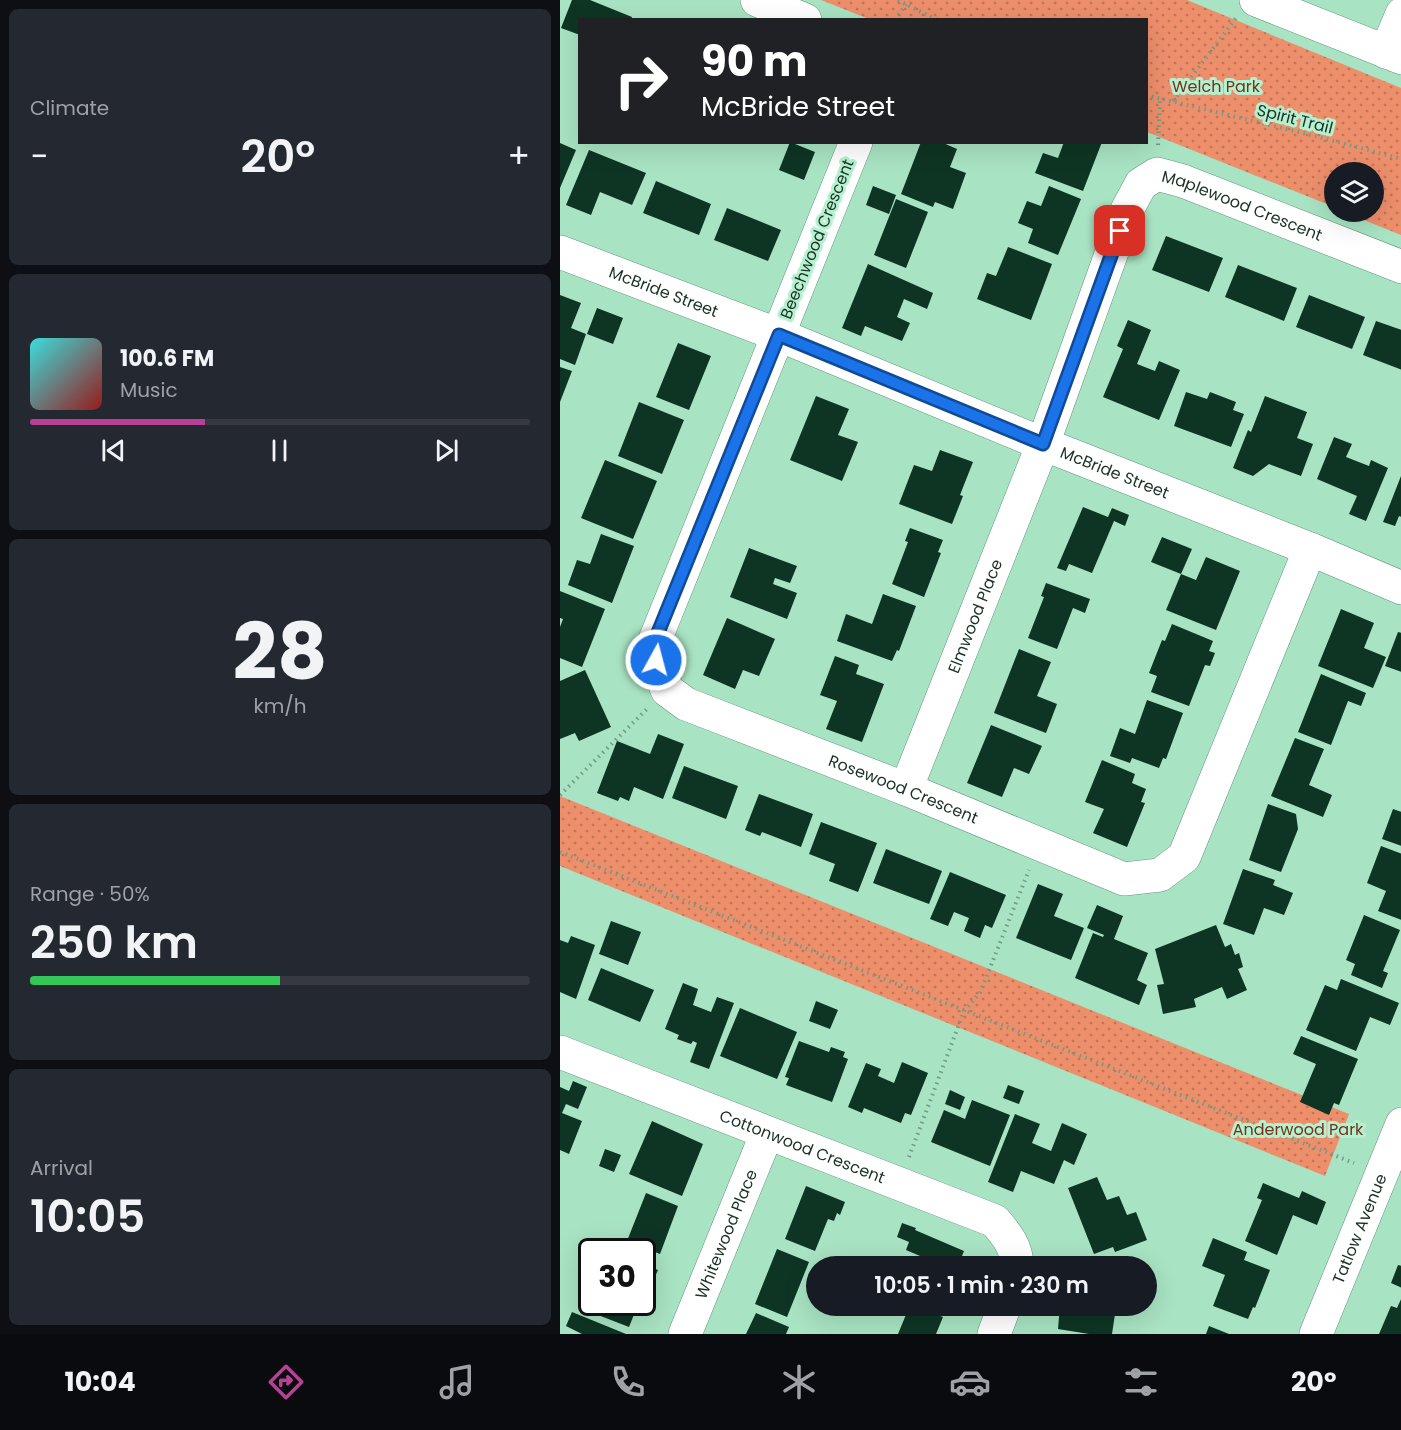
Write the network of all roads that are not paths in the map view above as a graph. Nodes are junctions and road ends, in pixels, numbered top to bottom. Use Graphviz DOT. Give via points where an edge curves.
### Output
graph roads {
  1 [pos="757,0"];
  2 [pos="1250,4"];
  3 [pos="1402,14"];
  4 [pos="799,18"];
  5 [pos="1394,55"];
  6 [pos="855,144"];
  7 [pos="560,252"];
  8 [pos="1402,267"];
  9 [pos="779,335"];
  10 [pos="1043,444"];
  11 [pos="1310,549"];
  12 [pos="1402,588"];
  13 [pos="906,789"];
  14 [pos="560,1052"];
  15 [pos="1402,1124"];
  16 [pos="767,1133"];
  17 [pos="1016,1256"];
  18 [pos="1001,1316"];
  19 [pos="685,1334"];
  20 [pos="994,1334"];
  21 [pos="1316,1334"];
  1 -- 4 [label="street"];
  2 -- 5 [label="street"];
  3 -- 5 [label="street"];
  6 -- 9 [label="street, Beechwood Crescent"];
  7 -- 9 [label="street, McBride Street"];
  8 -- 10 [label="street, Maplewood Crescent" via="1157,174 1141,184 1127,210"];
  9 -- 10 [label="street, McBride Street"];
  9 -- 13 [label="street, Rosewood Crescent" via="655,640 656,660 667,690 686,704"];
  10 -- 11 [label="street, McBride Street"];
  10 -- 13 [label="street, Elmwood Place"];
  11 -- 12 [label="street, McBride Street"];
  11 -- 13 [label="street, Rosewood Crescent" via="1184,857 1160,875 1124,879"];
  14 -- 16 [label="street, Cottonwood Crescent"];
  15 -- 21 [label="street, Tatlow Avenue"];
  16 -- 17 [label="street, Cottonwood Crescent" via="995,1221 1010,1239"];
  16 -- 19 [label="street, Whitewood Place"];
  18 -- 20 [label="street"];
}
